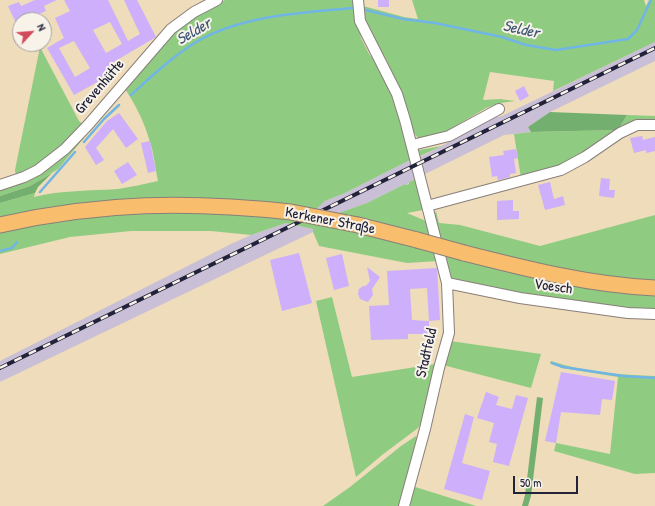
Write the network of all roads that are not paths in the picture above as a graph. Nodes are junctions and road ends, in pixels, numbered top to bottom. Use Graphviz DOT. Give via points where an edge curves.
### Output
graph roads {
  1 [pos="217,0"];
  2 [pos="358,0"];
  3 [pos="499,109"];
  4 [pos="655,125"];
  5 [pos="412,145"];
  6 [pos="0,185"];
  7 [pos="427,206"];
  8 [pos="0,225"];
  9 [pos="447,283"];
  10 [pos="655,288"];
  11 [pos="655,314"];
  12 [pos="404,506"];
  1 -- 6 [label="street, Grevenhütte" via="194,12 171,30 65,149 38,170"];
  2 -- 5 [label="street, Stadtfeld" via="360,22 397,94"];
  3 -- 5 [label="street" via="449,136"];
  4 -- 7 [label="street" via="637,125 620,133 561,170"];
  5 -- 7 [label="street, Stadtfeld"];
  7 -- 9 [label="street, Stadtfeld"];
  8 -- 10 [label="main road, Kerkener Straße, bridge" via="72,212 149,205 225,206 290,212 358,225 523,268 577,279"];
  9 -- 11 [label="street, Voesch" via="520,298 628,313"];
  9 -- 12 [label="street, Stadtfeld" via="449,333"];
}
